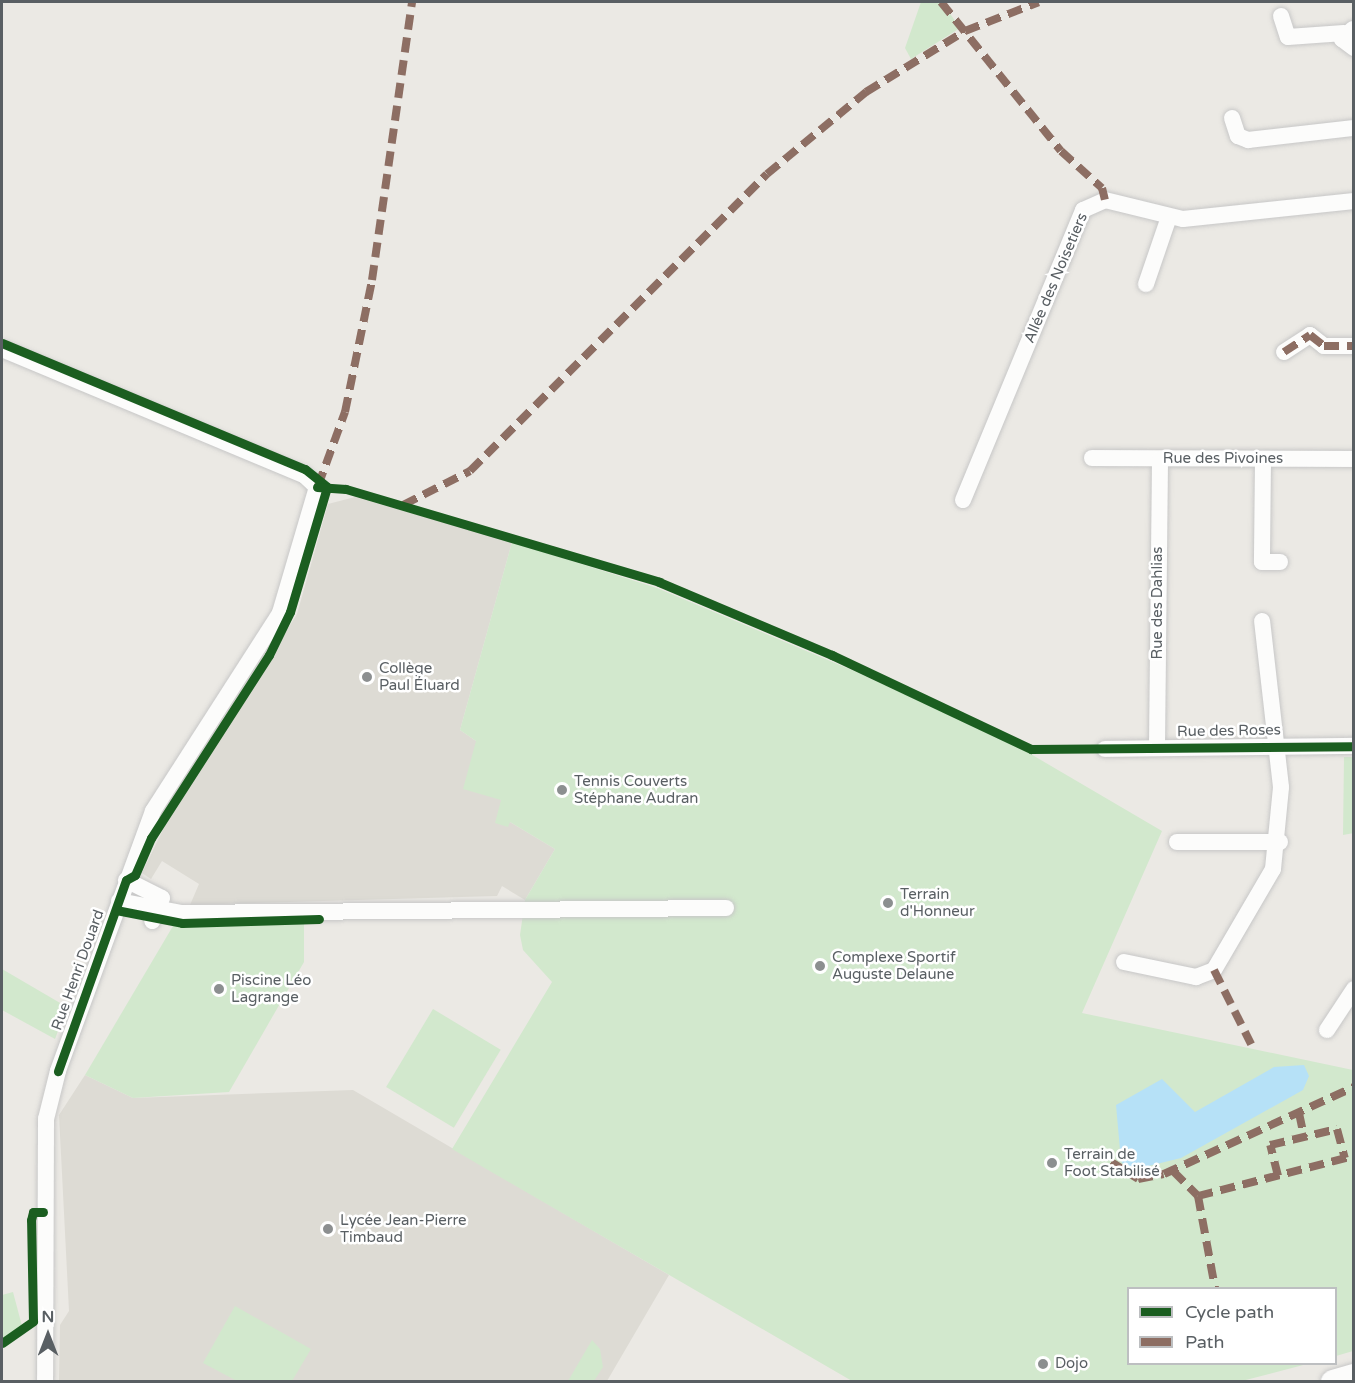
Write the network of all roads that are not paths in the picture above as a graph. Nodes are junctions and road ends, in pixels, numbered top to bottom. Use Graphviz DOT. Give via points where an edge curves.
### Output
graph roads {
  1 [pos="1281,16"];
  2 [pos="1349,31"];
  3 [pos="1353,49"];
  4 [pos="1232,118"];
  5 [pos="1353,128"];
  6 [pos="1353,201"];
  7 [pos="1169,217"];
  8 [pos="1146,284"];
  9 [pos="1353,346"];
  10 [pos="2,349"];
  11 [pos="1284,352"];
  12 [pos="1092,458"];
  13 [pos="1160,459"];
  14 [pos="1353,459"];
  15 [pos="1263,460"];
  16 [pos="963,500"];
  17 [pos="1280,562"];
  18 [pos="1262,621"];
  19 [pos="1278,745"];
  20 [pos="1353,746"];
  21 [pos="1157,747"];
  22 [pos="1105,749"];
  23 [pos="1177,842"];
  24 [pos="1280,842"];
  25 [pos="126,880"];
  26 [pos="119,901"];
  27 [pos="726,908"];
  28 [pos="155,917"];
  29 [pos="1124,962"];
  30 [pos="1352,994"];
  31 [pos="1327,1030"];
  32 [pos="1353,1376"];
  33 [pos="45,1382"];
  34 [pos="1333,1382"];
  1 -- 2 [label="street" via="1288,37"];
  2 -- 3 [label="street" via="1344,43"];
  4 -- 5 [label="street" via="1238,136 1248,140"];
  6 -- 7 [label="street, Allée des Noisetiers"];
  7 -- 8 [label="street"];
  7 -- 16 [label="street, Allée des Noisetiers" via="1105,200 1083,210"];
  9 -- 11 [label="street" via="1324,346 1317,338 1302,336"];
  10 -- 25 [label="street, Rue Henri Douard" via="305,476 317,487 280,613 153,811"];
  12 -- 13 [label="street, Rue des Pivoines"];
  13 -- 15 [label="street, Rue des Pivoines"];
  13 -- 21 [label="street, Rue des Dahlias"];
  14 -- 15 [label="street, Rue des Pivoines"];
  15 -- 17 [label="street" via="1262,562"];
  18 -- 19 [label="street"];
  19 -- 20 [label="street, Rue des Roses"];
  19 -- 21 [label="street, Rue des Roses"];
  19 -- 24 [label="street"];
  21 -- 22 [label="street, Rue des Roses"];
  23 -- 24 [label="street"];
  24 -- 29 [label="street" via="1273,869 1214,970 1196,977"];
  25 -- 26 [label="street, Rue Henri Douard"];
  25 -- 28 [label="street" via="162,898"];
  26 -- 28 [label="street"];
  26 -- 33 [label="street, Rue Henri Douard" via="58,1071 46,1119"];
  27 -- 28 [label="street"];
  30 -- 31 [label="street"];
  32 -- 34 [label="street"];
}
